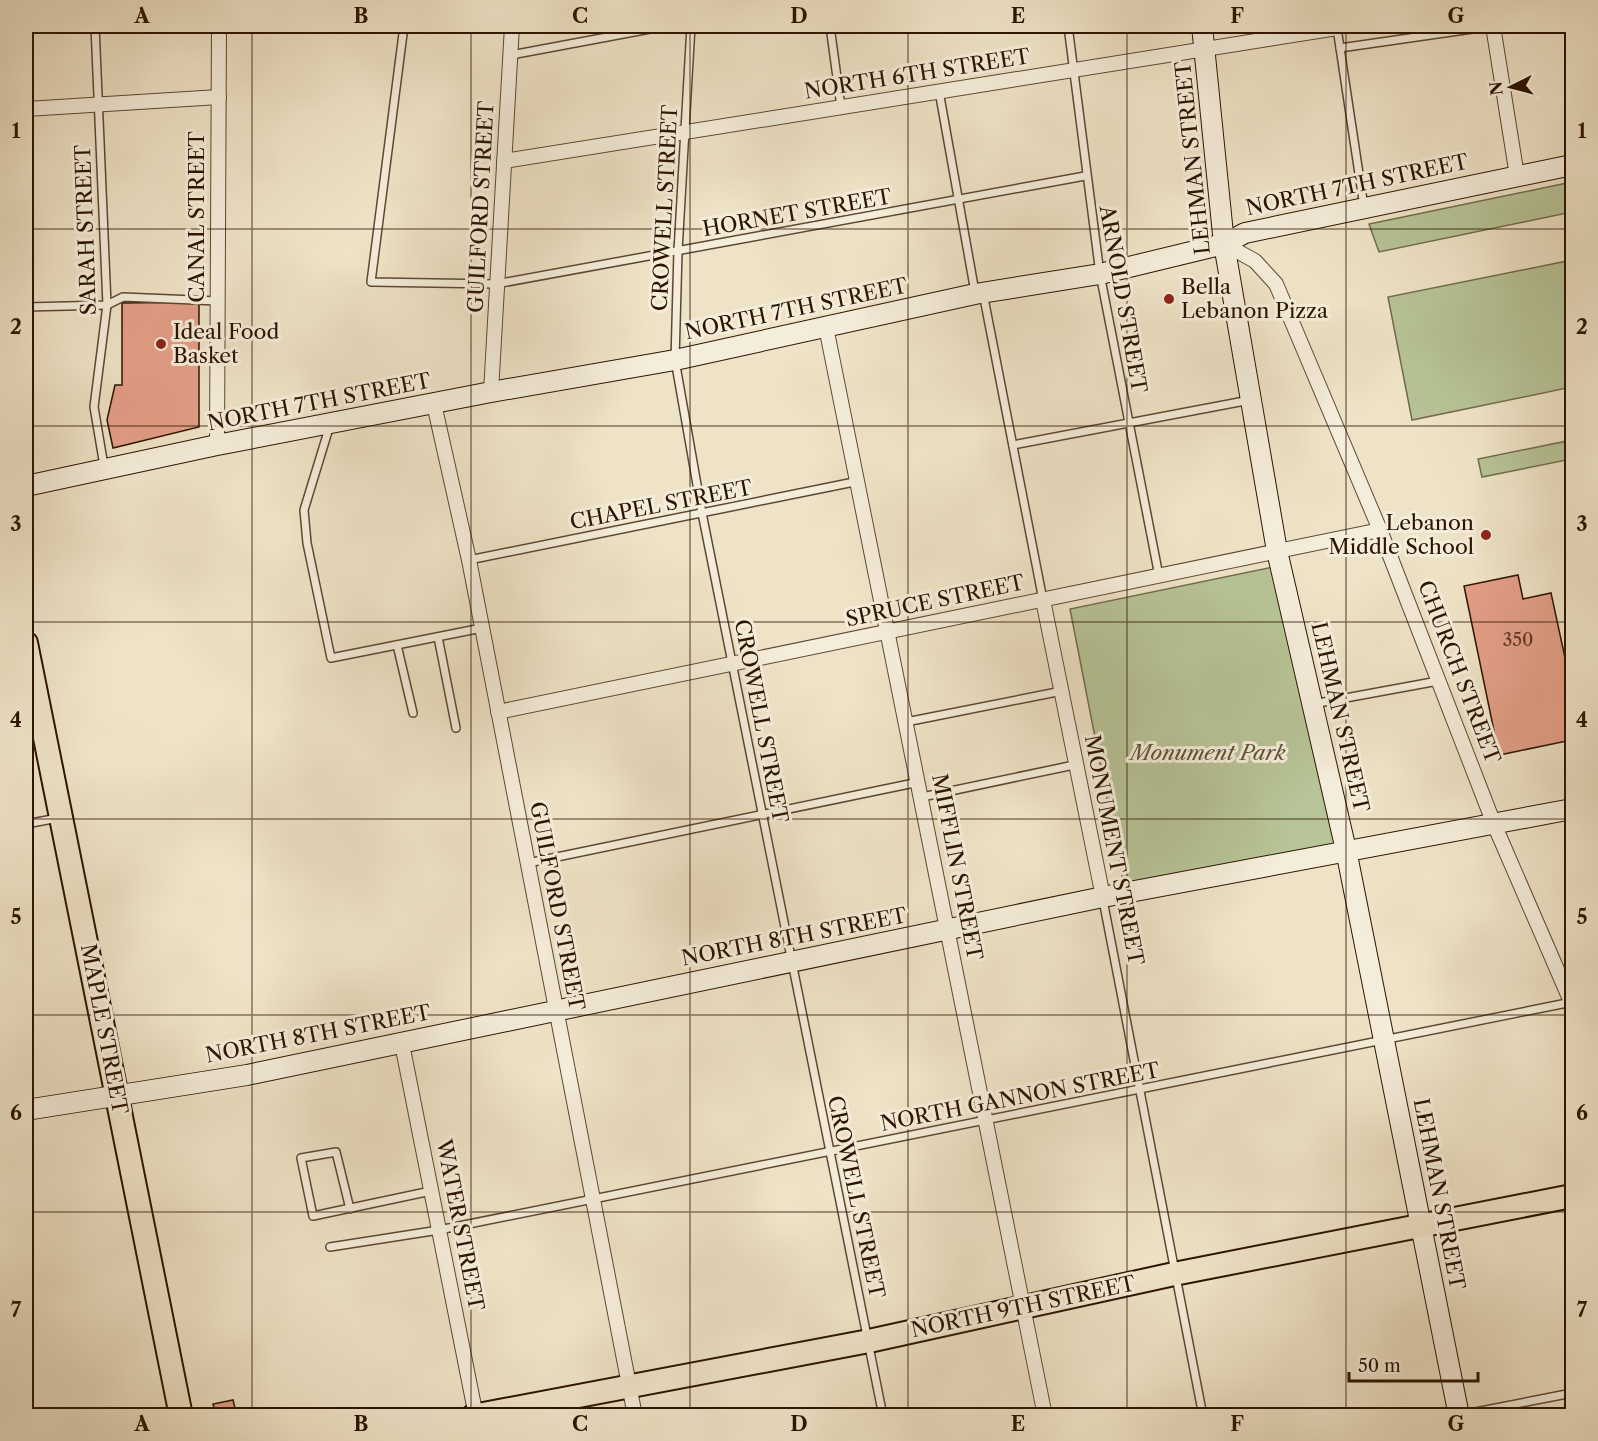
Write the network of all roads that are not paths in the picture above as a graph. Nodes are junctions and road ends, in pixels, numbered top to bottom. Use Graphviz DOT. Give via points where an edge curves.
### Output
graph roads {
  1 [pos="95,26"];
  2 [pos="219,26"];
  3 [pos="404,26"];
  4 [pos="512,26"];
  5 [pos="666,26"];
  6 [pos="691,26"];
  7 [pos="830,26"];
  8 [pos="1068,26"];
  9 [pos="1202,26"];
  10 [pos="1493,26"];
  11 [pos="1337,27"];
  12 [pos="1340,48"];
  13 [pos="1205,49"];
  14 [pos="511,55"];
  15 [pos="1073,70"];
  16 [pos="939,91"];
  17 [pos="219,97"];
  18 [pos="98,104"];
  19 [pos="841,107"];
  20 [pos="26,109"];
  21 [pos="686,134"];
  22 [pos="504,161"];
  23 [pos="1572,165"];
  24 [pos="1085,176"];
  25 [pos="1517,176"];
  26 [pos="959,201"];
  27 [pos="1364,207"];
  28 [pos="1224,244"];
  29 [pos="678,251"];
  30 [pos="1100,274"];
  31 [pos="496,284"];
  32 [pos="979,294"];
  33 [pos="218,301"];
  34 [pos="107,305"];
  35 [pos="26,307"];
  36 [pos="826,327"];
  37 [pos="675,360"];
  38 [pos="491,392"];
  39 [pos="1250,400"];
  40 [pos="434,404"];
  41 [pos="1129,422"];
  42 [pos="330,425"];
  43 [pos="217,445"];
  44 [pos="1012,445"];
  45 [pos="104,468"];
  46 [pos="859,481"];
  47 [pos="26,486"];
  48 [pos="702,513"];
  49 [pos="1380,530"];
  50 [pos="1277,551"];
  51 [pos="469,560"];
  52 [pos="1160,576"];
  53 [pos="1043,600"];
  54 [pos="482,628"];
  55 [pos="888,632"];
  56 [pos="438,637"];
  57 [pos="26,643"];
  58 [pos="397,645"];
  59 [pos="732,664"];
  60 [pos="1441,680"];
  61 [pos="1062,690"];
  62 [pos="1312,704"];
  63 [pos="498,712"];
  64 [pos="413,713"];
  65 [pos="906,722"];
  66 [pos="456,728"];
  67 [pos="1074,765"];
  68 [pos="919,782"];
  69 [pos="922,797"];
  70 [pos="1572,809"];
  71 [pos="762,814"];
  72 [pos="61,818"];
  73 [pos="26,824"];
  74 [pos="1494,824"];
  75 [pos="1346,850"];
  76 [pos="528,863"];
  77 [pos="1103,897"];
  78 [pos="948,931"];
  79 [pos="791,960"];
  80 [pos="1572,1003"];
  81 [pos="555,1010"];
  82 [pos="1384,1041"];
  83 [pos="402,1044"];
  84 [pos="1141,1090"];
  85 [pos="118,1095"];
  86 [pos="26,1110"];
  87 [pos="986,1121"];
  88 [pos="830,1152"];
  89 [pos="432,1191"];
  90 [pos="1572,1196"];
  91 [pos="592,1200"];
  92 [pos="350,1209"];
  93 [pos="1421,1224"];
  94 [pos="439,1230"];
  95 [pos="330,1247"];
  96 [pos="1174,1274"];
  97 [pos="1023,1307"];
  98 [pos="869,1341"];
  99 [pos="629,1385"];
  100 [pos="1572,1393"];
  101 [pos="475,1415"];
  102 [pos="181,1416"];
  103 [pos="635,1416"];
  104 [pos="883,1416"];
  105 [pos="1046,1416"];
  106 [pos="1203,1416"];
  107 [pos="1458,1416"];
  1 -- 18 [label="lane, SARAH STREET"];
  2 -- 17 [label="street, CANAL STREET"];
  3 -- 31 [label="lane, HORNET STREET" via="371,282"];
  4 -- 14 [label="street, GUILFORD STREET"];
  5 -- 14 [label="lane"];
  6 -- 21 [label="lane, CROWELL STREET"];
  7 -- 19 [label="lane"];
  8 -- 15 [label="lane, ARNOLD STREET"];
  9 -- 13 [label="street, LEHMAN STREET"];
  10 -- 12 [label="lane"];
  10 -- 25 [label="street"];
  11 -- 12 [label="lane"];
  11 -- 13 [label="street, NORTH 6TH STREET"];
  12 -- 27 [label="lane"];
  13 -- 15 [label="street, NORTH 6TH STREET"];
  13 -- 28 [label="street, LEHMAN STREET"];
  14 -- 22 [label="street, GUILFORD STREET"];
  15 -- 16 [label="street, NORTH 6TH STREET"];
  15 -- 24 [label="lane, ARNOLD STREET"];
  16 -- 19 [label="street, NORTH 6TH STREET"];
  16 -- 26 [label="lane, MONUMENT STREET"];
  17 -- 18 [label="street"];
  17 -- 33 [label="street, CANAL STREET"];
  18 -- 20 [label="street"];
  18 -- 34 [label="lane, SARAH STREET"];
  19 -- 21 [label="street, NORTH 6TH STREET"];
  21 -- 22 [label="street, NORTH 6TH STREET"];
  21 -- 29 [label="lane, CROWELL STREET"];
  22 -- 31 [label="street, GUILFORD STREET"];
  23 -- 25 [label="street, NORTH 7TH STREET"];
  24 -- 26 [label="lane, HORNET STREET"];
  24 -- 30 [label="lane, ARNOLD STREET"];
  25 -- 27 [label="street, NORTH 7TH STREET"];
  26 -- 29 [label="lane, HORNET STREET"];
  26 -- 32 [label="lane, MONUMENT STREET"];
  27 -- 28 [label="street, NORTH 7TH STREET" via="1245,233"];
  28 -- 30 [label="street, NORTH 7TH STREET"];
  28 -- 39 [label="street, LEHMAN STREET"];
  28 -- 49 [label="street, CHURCH STREET" via="1255,261 1276,284"];
  29 -- 31 [label="lane, HORNET STREET"];
  29 -- 37 [label="lane, CROWELL STREET"];
  30 -- 32 [label="street, NORTH 7TH STREET"];
  30 -- 41 [label="lane, ARNOLD STREET"];
  31 -- 38 [label="street, GUILFORD STREET"];
  32 -- 36 [label="street, NORTH 7TH STREET"];
  32 -- 44 [label="lane, MONUMENT STREET"];
  33 -- 34 [label="lane" via="123,297"];
  33 -- 43 [label="street, CANAL STREET"];
  34 -- 35 [label="lane"];
  34 -- 45 [label="lane, SARAH STREET" via="94,407"];
  36 -- 37 [label="street, NORTH 7TH STREET"];
  36 -- 46 [label="street, MIFFLIN STREET"];
  37 -- 38 [label="street, NORTH 7TH STREET"];
  37 -- 48 [label="lane, CROWELL STREET"];
  38 -- 40 [label="street, NORTH 7TH STREET"];
  39 -- 41 [label="lane"];
  39 -- 50 [label="street, LEHMAN STREET"];
  40 -- 42 [label="street, NORTH 7TH STREET"];
  40 -- 51 [label="street, GUILFORD STREET"];
  41 -- 44 [label="lane"];
  41 -- 52 [label="lane, ARNOLD STREET"];
  42 -- 43 [label="street, NORTH 7TH STREET"];
  42 -- 58 [label="lane" via="304,510 331,658"];
  43 -- 45 [label="street, NORTH 7TH STREET"];
  44 -- 53 [label="lane, MONUMENT STREET"];
  45 -- 47 [label="street, NORTH 7TH STREET"];
  46 -- 48 [label="lane, CHAPEL STREET"];
  46 -- 55 [label="street, MIFFLIN STREET"];
  48 -- 51 [label="lane, CHAPEL STREET"];
  48 -- 59 [label="lane, CROWELL STREET"];
  49 -- 50 [label="street, SPRUCE STREET"];
  49 -- 60 [label="street, CHURCH STREET"];
  50 -- 52 [label="street, SPRUCE STREET"];
  50 -- 62 [label="street, LEHMAN STREET"];
  51 -- 54 [label="street, GUILFORD STREET"];
  52 -- 53 [label="street, SPRUCE STREET"];
  53 -- 55 [label="street, SPRUCE STREET"];
  53 -- 61 [label="street, MONUMENT STREET"];
  54 -- 56 [label="lane"];
  54 -- 63 [label="street, GUILFORD STREET"];
  55 -- 59 [label="street, SPRUCE STREET"];
  55 -- 65 [label="street, MIFFLIN STREET"];
  56 -- 58 [label="lane"];
  56 -- 66 [label="lane"];
  57 -- 72 [label="main road, MAPLE STREET"];
  58 -- 64 [label="lane"];
  59 -- 63 [label="street, SPRUCE STREET"];
  59 -- 71 [label="lane, CROWELL STREET"];
  60 -- 62 [label="lane"];
  60 -- 74 [label="street, CHURCH STREET"];
  61 -- 65 [label="lane"];
  61 -- 67 [label="street, MONUMENT STREET"];
  62 -- 75 [label="street, LEHMAN STREET"];
  63 -- 76 [label="street, GUILFORD STREET"];
  65 -- 68 [label="street, MIFFLIN STREET"];
  67 -- 69 [label="lane"];
  67 -- 77 [label="street, MONUMENT STREET"];
  68 -- 69 [label="street, MIFFLIN STREET"];
  68 -- 71 [label="lane"];
  69 -- 78 [label="street, MIFFLIN STREET"];
  70 -- 74 [label="street, NORTH 8TH STREET"];
  71 -- 76 [label="lane"];
  71 -- 79 [label="lane, CROWELL STREET"];
  72 -- 73 [label="lane"];
  72 -- 85 [label="main road, MAPLE STREET"];
  74 -- 75 [label="street, NORTH 8TH STREET"];
  74 -- 80 [label="street, CHURCH STREET"];
  75 -- 77 [label="street, NORTH 8TH STREET"];
  75 -- 82 [label="street, LEHMAN STREET"];
  76 -- 81 [label="street, GUILFORD STREET"];
  77 -- 78 [label="street, NORTH 8TH STREET"];
  77 -- 84 [label="lane, MONUMENT STREET"];
  78 -- 79 [label="street, NORTH 8TH STREET"];
  78 -- 87 [label="street, MIFFLIN STREET"];
  79 -- 81 [label="street, NORTH 8TH STREET"];
  79 -- 88 [label="lane, CROWELL STREET"];
  80 -- 82 [label="lane, NORTH GANNON STREET"];
  81 -- 83 [label="street, NORTH 8TH STREET"];
  81 -- 91 [label="street, GUILFORD STREET"];
  82 -- 84 [label="lane, NORTH GANNON STREET"];
  82 -- 93 [label="street, LEHMAN STREET"];
  83 -- 85 [label="street, NORTH 8TH STREET" via="247,1075"];
  83 -- 89 [label="street, WATER STREET"];
  84 -- 87 [label="lane, NORTH GANNON STREET"];
  84 -- 96 [label="lane, MONUMENT STREET"];
  85 -- 86 [label="street, NORTH 8TH STREET"];
  85 -- 102 [label="main road, MAPLE STREET"];
  87 -- 88 [label="lane, NORTH GANNON STREET"];
  87 -- 97 [label="street, MIFFLIN STREET"];
  88 -- 91 [label="lane, NORTH GANNON STREET"];
  88 -- 98 [label="lane, CROWELL STREET"];
  89 -- 92 [label="lane"];
  89 -- 94 [label="street, WATER STREET"];
  90 -- 93 [label="main road, NORTH 9TH STREET"];
  91 -- 94 [label="lane, NORTH GANNON STREET"];
  91 -- 99 [label="street, GUILFORD STREET"];
  92 -- 92 [label="lane" via="336,1152 301,1158 313,1216"];
  93 -- 96 [label="main road, NORTH 9TH STREET"];
  93 -- 107 [label="street, LEHMAN STREET"];
  94 -- 95 [label="lane, NORTH GANNON STREET"];
  94 -- 101 [label="street, WATER STREET"];
  96 -- 97 [label="main road, NORTH 9TH STREET"];
  96 -- 106 [label="lane, MONUMENT STREET"];
  97 -- 98 [label="main road, NORTH 9TH STREET"];
  97 -- 105 [label="street, MIFFLIN STREET"];
  98 -- 99 [label="main road, NORTH 9TH STREET"];
  98 -- 104 [label="lane, CROWELL STREET"];
  99 -- 101 [label="main road, NORTH 9TH STREET"];
  99 -- 103 [label="street, GUILFORD STREET"];
  100 -- 107 [label="lane"];
}
